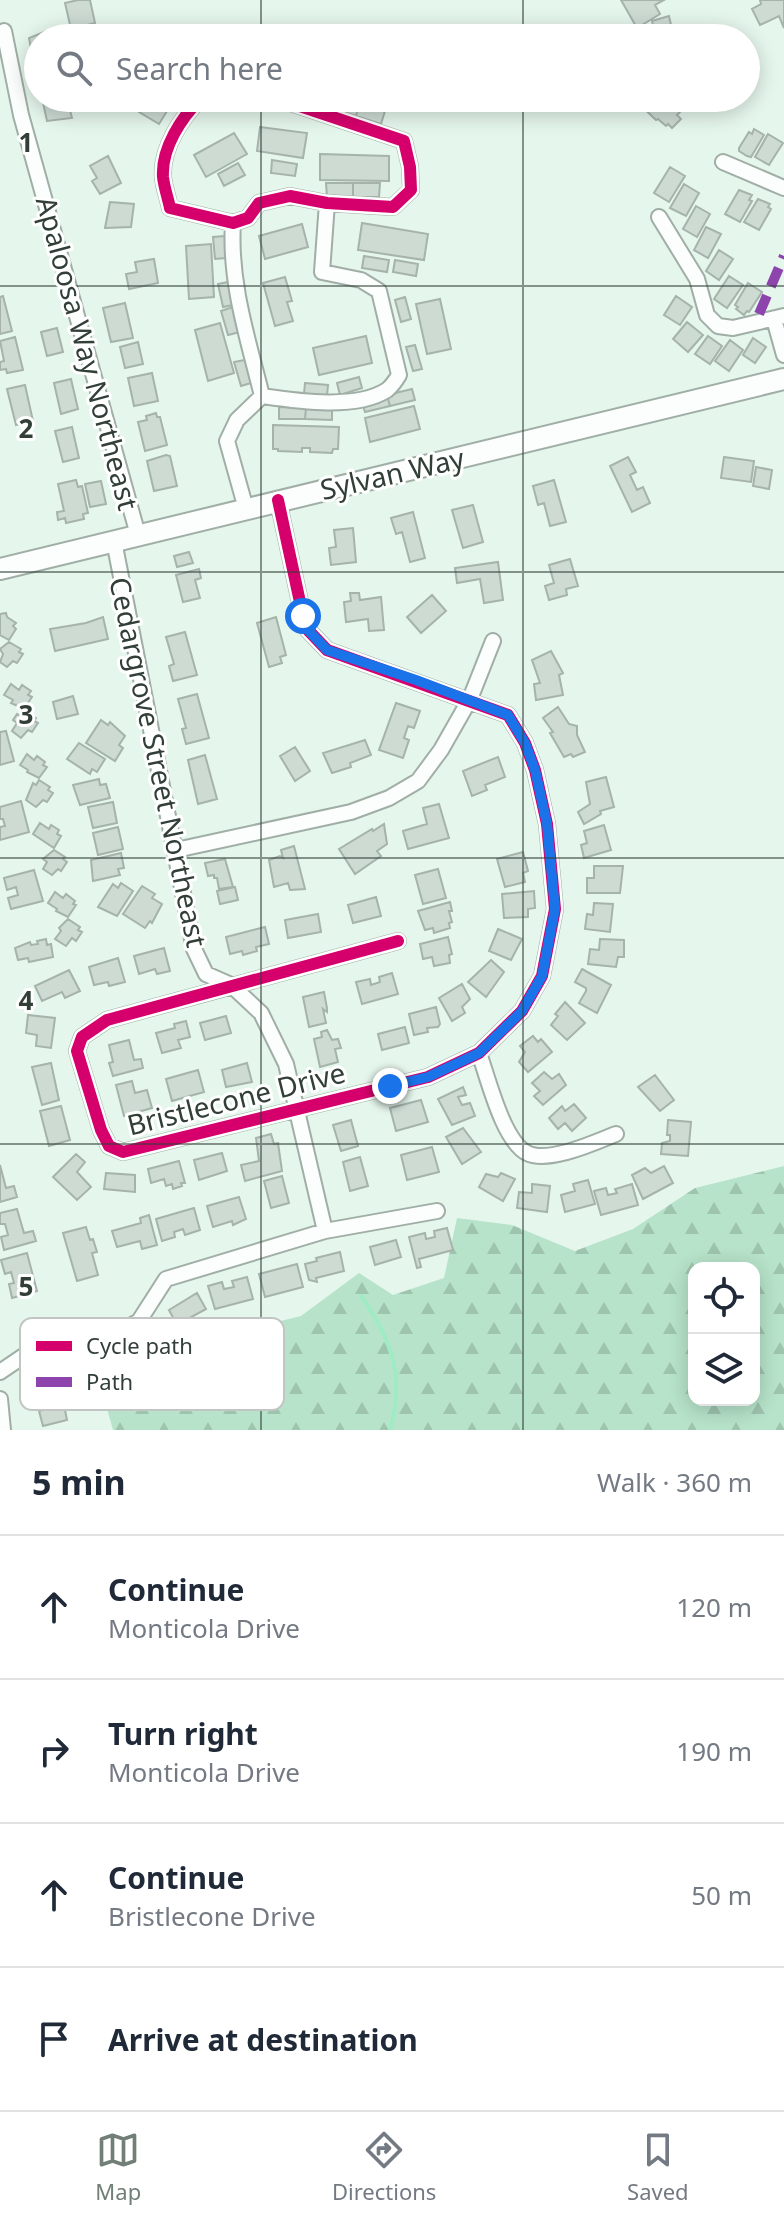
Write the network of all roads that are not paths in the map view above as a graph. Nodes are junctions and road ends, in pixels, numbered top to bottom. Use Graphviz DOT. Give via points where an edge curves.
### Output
graph roads {
  1 [pos="4,31"];
  2 [pos="190,112"];
  3 [pos="318,112"];
  4 [pos="723,162"];
  5 [pos="784,188"];
  6 [pos="327,203"];
  7 [pos="659,217"];
  8 [pos="233,223"];
  9 [pos="779,317"];
  10 [pos="784,355"];
  11 [pos="784,379"];
  12 [pos="262,396"];
  13 [pos="278,500"];
  14 [pos="246,509"];
  15 [pos="138,535"];
  16 [pos="114,541"];
  17 [pos="0,569"];
  18 [pos="493,641"];
  19 [pos="470,699"];
  20 [pos="176,850"];
  21 [pos="398,941"];
  22 [pos="231,985"];
  23 [pos="479,1053"];
  24 [pos="295,1108"];
  25 [pos="616,1134"];
  26 [pos="437,1211"];
  27 [pos="325,1231"];
  28 [pos="141,1318"];
  29 [pos="20,1358"];
  30 [pos="0,1372"];
  31 [pos="0,1399"];
  32 [pos="3,1430"];
  1 -- 15 [label="street, Apaloosa Way Northeast" via="25,128"];
  2 -- 8 [label="street" via="165,155 170,208"];
  3 -- 6 [label="street" via="404,141 410,167 411,190 393,207"];
  4 -- 5 [label="street"];
  6 -- 8 [label="street" via="290,196 259,203 248,218"];
  6 -- 12 [label="street" via="322,272 361,280 379,291 399,375 388,389 365,399 306,403"];
  7 -- 9 [label="street" via="697,279 707,315 718,326 733,328"];
  8 -- 12 [label="street" via="238,302"];
  9 -- 10 [label="street"];
  11 -- 13 [label="main road, Sylvan Way"];
  12 -- 14 [label="street" via="237,420 227,441"];
  13 -- 14 [label="main road, Sylvan Way"];
  13 -- 19 [label="street, Bristlecone Drive" via="303,616 317,642 340,656"];
  14 -- 15 [label="main road, Sylvan Way"];
  15 -- 16 [label="main road, Sylvan Way"];
  16 -- 17 [label="main road, Sylvan Way"];
  16 -- 20 [label="street, Cedargrove Street Northeast"];
  18 -- 19 [label="street"];
  19 -- 20 [label="street" via="418,781 389,798 351,812"];
  19 -- 23 [label="street, Bristlecone Drive" via="508,715 525,743 547,824 555,909 542,976 522,1011"];
  20 -- 22 [label="street, Cedargrove Street Northeast" via="194,949 206,974"];
  21 -- 22 [label="street, Bristlecone Drive"];
  22 -- 24 [label="street, Cedargrove Street Northeast" via="261,1013 286,1064"];
  22 -- 24 [label="street, Bristlecone Drive" via="107,1020 82,1037 77,1051 109,1146 123,1152"];
  23 -- 24 [label="street, Bristlecone Drive" via="428,1077"];
  23 -- 25 [label="street" via="513,1141 528,1154 549,1155"];
  24 -- 27 [label="street, Cedargrove Street Northeast"];
  26 -- 27 [label="street"];
  27 -- 28 [label="street" via="166,1279"];
  29 -- 30 [label="street"];
  31 -- 32 [label="street"];
}
